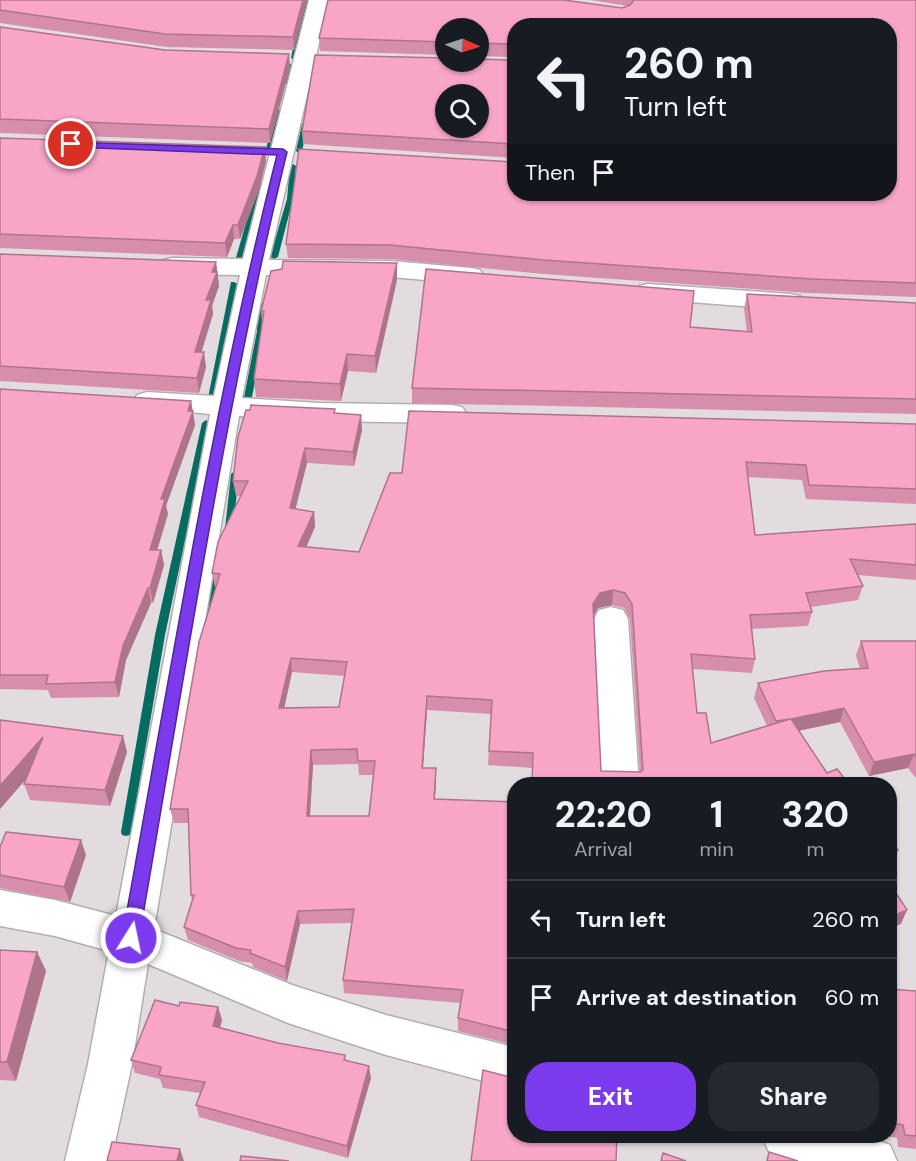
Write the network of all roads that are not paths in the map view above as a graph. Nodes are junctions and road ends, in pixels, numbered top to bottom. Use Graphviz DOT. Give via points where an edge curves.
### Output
graph roads {
  1 [pos="319,0"];
  2 [pos="148,265"];
  3 [pos="254,268"];
  4 [pos="496,279"];
  5 [pos="624,290"];
  6 [pos="820,304"];
  7 [pos="119,399"];
  8 [pos="226,407"];
  9 [pos="478,415"];
  10 [pos="611,619"];
  11 [pos="620,777"];
  12 [pos="0,908"];
  13 [pos="131,938"];
  14 [pos="507,1066"];
  15 [pos="810,1143"];
  16 [pos="88,1161"];
  17 [pos="874,1161"];
  1 -- 3 [label="street"];
  2 -- 3 [label="street"];
  3 -- 4 [label="street" via="391,269"];
  3 -- 8 [label="street"];
  5 -- 6 [label="street"];
  7 -- 8 [label="street"];
  8 -- 9 [label="street"];
  8 -- 13 [label="street"];
  10 -- 11 [label="street"];
  12 -- 13 [label="street"];
  13 -- 14 [label="street" via="288,1004"];
  13 -- 16 [label="street" via="110,1064"];
  15 -- 17 [label="street"];
}
